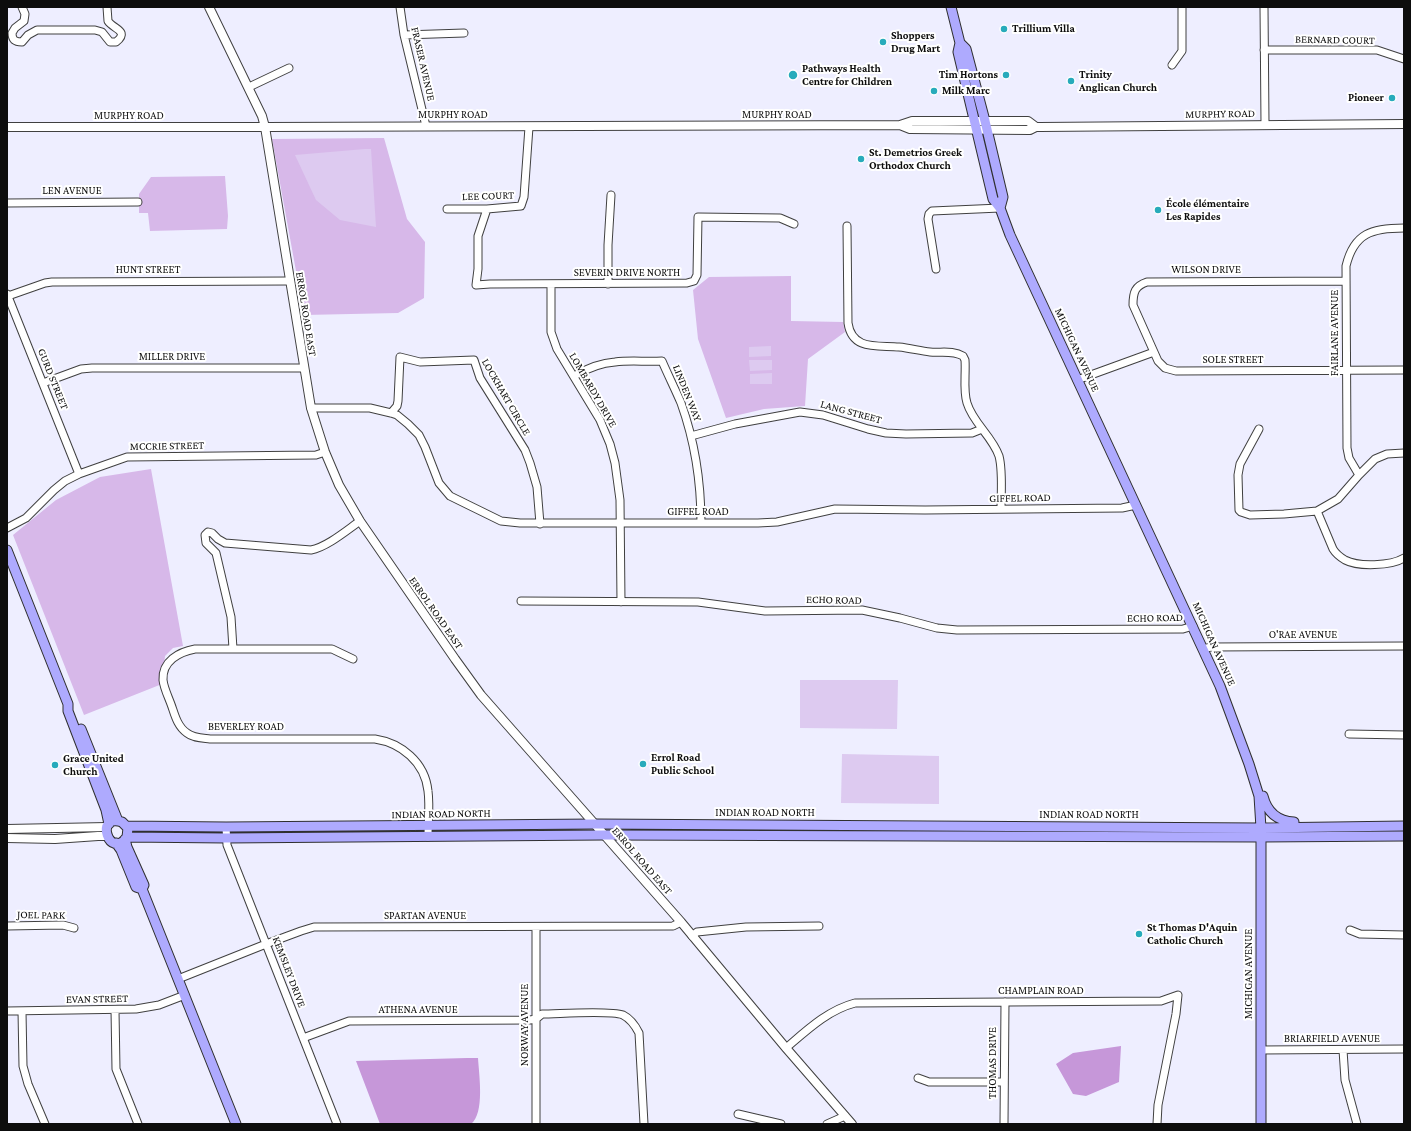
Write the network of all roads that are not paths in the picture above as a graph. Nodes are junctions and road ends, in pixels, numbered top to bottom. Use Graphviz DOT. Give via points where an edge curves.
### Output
graph roads {
  1 [pos="22,7"];
  2 [pos="107,7"];
  3 [pos="209,7"];
  4 [pos="400,7"];
  5 [pos="951,7"];
  6 [pos="1182,7"];
  7 [pos="1264,7"];
  8 [pos="464,33"];
  9 [pos="404,35"];
  10 [pos="960,43"];
  11 [pos="1264,50"];
  12 [pos="1404,59"];
  13 [pos="1172,65"];
  14 [pos="289,68"];
  15 [pos="249,87"];
  16 [pos="985,120"];
  17 [pos="1265,124"];
  18 [pos="1404,124"];
  19 [pos="975,125"];
  20 [pos="426,126"];
  21 [pos="7,127"];
  22 [pos="529,127"];
  23 [pos="1036,127"];
  24 [pos="265,128"];
  25 [pos="987,130"];
  26 [pos="611,194"];
  27 [pos="138,202"];
  28 [pos="7,203"];
  29 [pos="1000,208"];
  30 [pos="447,209"];
  31 [pos="487,209"];
  32 [pos="794,224"];
  33 [pos="847,226"];
  34 [pos="1404,228"];
  35 [pos="936,269"];
  36 [pos="289,281"];
  37 [pos="1346,281"];
  38 [pos="608,284"];
  39 [pos="551,285"];
  40 [pos="8,295"];
  41 [pos="1154,352"];
  42 [pos="304,368"];
  43 [pos="1404,370"];
  44 [pos="1347,371"];
  45 [pos="574,376"];
  46 [pos="1077,380"];
  47 [pos="43,383"];
  48 [pos="311,408"];
  49 [pos="391,413"];
  50 [pos="982,429"];
  51 [pos="1259,429"];
  52 [pos="691,436"];
  53 [pos="325,452"];
  54 [pos="1404,453"];
  55 [pos="79,474"];
  56 [pos="1359,475"];
  57 [pos="1136,505"];
  58 [pos="1001,508"];
  59 [pos="1317,511"];
  60 [pos="360,521"];
  61 [pos="620,523"];
  62 [pos="702,523"];
  63 [pos="540,524"];
  64 [pos="7,528"];
  65 [pos="7,550"];
  66 [pos="1404,558"];
  67 [pos="521,601"];
  68 [pos="621,602"];
  69 [pos="1193,626"];
  70 [pos="1404,646"];
  71 [pos="233,649"];
  72 [pos="1203,649"];
  73 [pos="353,659"];
  74 [pos="68,704"];
  75 [pos="1349,734"];
  76 [pos="1404,734"];
  77 [pos="1249,764"];
  78 [pos="118,820"];
  79 [pos="595,824"];
  80 [pos="127,826"];
  81 [pos="428,826"];
  82 [pos="1319,826"];
  83 [pos="1404,826"];
  84 [pos="226,827"];
  85 [pos="1261,828"];
  86 [pos="108,829"];
  87 [pos="7,830"];
  88 [pos="604,835"];
  89 [pos="1404,836"];
  90 [pos="428,837"];
  91 [pos="7,838"];
  92 [pos="126,838"];
  93 [pos="226,838"];
  94 [pos="1261,838"];
  95 [pos="116,843"];
  96 [pos="142,889"];
  97 [pos="681,922"];
  98 [pos="7,926"];
  99 [pos="819,926"];
  100 [pos="536,927"];
  101 [pos="74,928"];
  102 [pos="1350,930"];
  103 [pos="1404,935"];
  104 [pos="692,936"];
  105 [pos="266,944"];
  106 [pos="178,979"];
  107 [pos="185,995"];
  108 [pos="1005,1002"];
  109 [pos="115,1010"];
  110 [pos="7,1011"];
  111 [pos="22,1011"];
  112 [pos="536,1019"];
  113 [pos="303,1038"];
  114 [pos="786,1048"];
  115 [pos="1404,1049"];
  116 [pos="1260,1050"];
  117 [pos="1342,1050"];
  118 [pos="918,1078"];
  119 [pos="1004,1082"];
  120 [pos="738,1114"];
  121 [pos="845,1116"];
  122 [pos="42,1123"];
  123 [pos="138,1124"];
  124 [pos="236,1124"];
  125 [pos="337,1124"];
  126 [pos="536,1124"];
  127 [pos="644,1124"];
  128 [pos="781,1124"];
  129 [pos="827,1124"];
  130 [pos="852,1124"];
  131 [pos="1004,1124"];
  132 [pos="1157,1124"];
  133 [pos="1261,1124"];
  134 [pos="1358,1124"];
  1 -- 2 [label="street" via="25,18 13,31 15,41 22,42 37,30 95,30 102,32 110,42 116,42 121,32 108,21"];
  3 -- 15 [label="street, ERROL ROAD EAST"];
  4 -- 9 [label="street, FRASER AVENUE"];
  5 -- 10 [label="main road, MICHIGAN AVENUE"];
  6 -- 13 [label="street" via="1182,51"];
  7 -- 11 [label="street"];
  8 -- 9 [label="street"];
  9 -- 20 [label="street, FRASER AVENUE"];
  10 -- 16 [label="main road, MICHIGAN AVENUE" via="966,49"];
  10 -- 19 [label="main road, MICHIGAN AVENUE" via="958,52"];
  11 -- 12 [label="street, BERNARD COURT" via="1377,50"];
  11 -- 17 [label="street"];
  14 -- 15 [label="street"];
  15 -- 24 [label="street, ERROL ROAD EAST"];
  16 -- 19 [label="street, MURPHY ROAD"];
  16 -- 23 [label="street, MURPHY ROAD" via="1028,121"];
  16 -- 25 [label="main road, MICHIGAN AVENUE"];
  17 -- 18 [label="street, MURPHY ROAD"];
  17 -- 23 [label="street, MURPHY ROAD"];
  19 -- 22 [label="street, MURPHY ROAD" via="910,129 900,126"];
  19 -- 25 [label="street, MURPHY ROAD"];
  19 -- 29 [label="main road, MICHIGAN AVENUE" via="993,199"];
  20 -- 22 [label="street, MURPHY ROAD"];
  20 -- 24 [label="street, MURPHY ROAD"];
  21 -- 24 [label="street, MURPHY ROAD"];
  22 -- 31 [label="street, LEE COURT" via="522,206"];
  23 -- 25 [label="street, MURPHY ROAD" via="1030,130"];
  24 -- 36 [label="street, ERROL ROAD EAST"];
  25 -- 29 [label="main road, MICHIGAN AVENUE" via="1003,197"];
  26 -- 38 [label="street"];
  27 -- 28 [label="street, LEN AVENUE"];
  29 -- 35 [label="street" via="932,211 928,219"];
  29 -- 46 [label="main road, MICHIGAN AVENUE"];
  30 -- 31 [label="street, LEE COURT"];
  31 -- 39 [label="street, SEVERIN DRIVE NORTH" via="478,236 476,285"];
  32 -- 38 [label="street, SEVERIN DRIVE NORTH" via="780,218 698,217 698,271 694,281 681,284"];
  33 -- 50 [label="street" via="848,323 851,335 864,345 954,352 963,356 967,403"];
  34 -- 37 [label="street, FAIRLANE AVENUE" via="1379,229 1363,236 1348,256"];
  36 -- 40 [label="street, HUNT STREET" via="52,282"];
  36 -- 42 [label="street, ERROL ROAD EAST"];
  37 -- 41 [label="street, WILSON DRIVE" via="1147,282 1135,290 1133,305"];
  37 -- 44 [label="street, FAIRLANE AVENUE"];
  38 -- 39 [label="street, SEVERIN DRIVE NORTH"];
  39 -- 45 [label="street, LOMBARDY DRIVE" via="551,332"];
  40 -- 47 [label="street, GURD STREET"];
  41 -- 44 [label="street, SOLE STREET" via="1161,366 1176,371"];
  41 -- 46 [label="street"];
  42 -- 47 [label="street, MILLER DRIVE" via="92,368"];
  42 -- 48 [label="street, ERROL ROAD EAST"];
  43 -- 44 [label="street, SOLE STREET"];
  44 -- 56 [label="street, FAIRLANE AVENUE" via="1346,448"];
  45 -- 52 [label="street, LINDEN WAY" via="606,363 662,361 681,403"];
  45 -- 61 [label="street, LOMBARDY DRIVE" via="600,420 610,444 619,487"];
  46 -- 57 [label="main road, MICHIGAN AVENUE"];
  47 -- 55 [label="street, GURD STREET"];
  48 -- 49 [label="street, GIFFEL ROAD" via="370,408"];
  48 -- 53 [label="street, ERROL ROAD EAST"];
  49 -- 63 [label="street, GIFFEL ROAD" via="397,415 419,435 439,484 450,496 501,521"];
  49 -- 63 [label="street, LOCKHART CIRCLE" via="398,401 400,357 420,362 474,360 480,378 525,450 537,487"];
  50 -- 52 [label="street, LANG STREET" via="972,433 886,433 822,415 800,412 735,424"];
  50 -- 58 [label="street" via="999,458"];
  51 -- 59 [label="street" via="1242,459 1239,470 1238,506 1241,512 1250,515"];
  52 -- 62 [label="street, LINDEN WAY" via="699,478"];
  53 -- 55 [label="street, MCCRIE STREET" via="316,455 127,457"];
  53 -- 60 [label="street, ERROL ROAD EAST" via="339,486"];
  54 -- 56 [label="street" via="1387,454 1375,460"];
  55 -- 64 [label="street, MCCRIE STREET" via="54,490 26,518"];
  56 -- 59 [label="street" via="1338,500"];
  57 -- 58 [label="street, GIFFEL ROAD" via="1122,508"];
  57 -- 69 [label="main road, MICHIGAN AVENUE"];
  58 -- 62 [label="street, GIFFEL ROAD" via="835,509 777,522"];
  59 -- 66 [label="street" via="1330,544 1344,560 1357,564 1375,564 1396,562"];
  60 -- 71 [label="street" via="311,550 225,543 212,533 208,532 205,535 206,543 216,553 231,617"];
  60 -- 79 [label="street, ERROL ROAD EAST" via="481,695"];
  61 -- 62 [label="street, GIFFEL ROAD"];
  61 -- 63 [label="street, GIFFEL ROAD"];
  61 -- 68 [label="street, LOMBARDY DRIVE"];
  65 -- 74 [label="main road"];
  67 -- 68 [label="street, ECHO ROAD"];
  68 -- 69 [label="street, ECHO ROAD" via="698,602 766,611 862,610 936,628 957,630 1183,630"];
  69 -- 72 [label="main road, MICHIGAN AVENUE"];
  70 -- 72 [label="street, O'RAE AVENUE"];
  71 -- 73 [label="street, BEVERLEY ROAD" via="332,649"];
  71 -- 81 [label="street, BEVERLEY ROAD" via="195,649 174,657 167,666 163,680 166,692 178,723 187,733 210,739 368,738 389,741 410,754 424,775 429,792"];
  72 -- 77 [label="main road, MICHIGAN AVENUE" via="1220,686"];
  74 -- 78 [label="main road" via="73,708"];
  74 -- 86 [label="main road" via="68,711 106,810"];
  75 -- 76 [label="street"];
  77 -- 82 [label="main road" via="1258,778 1271,813 1283,821"];
  77 -- 85 [label="main road, MICHIGAN AVENUE" via="1260,801"];
  78 -- 80 [label="main road"];
  78 -- 86 [label="main road"];
  79 -- 81 [label="main road, INDIAN ROAD NORTH"];
  79 -- 85 [label="main road, INDIAN ROAD NORTH"];
  79 -- 88 [label="street, ERROL ROAD EAST"];
  80 -- 84 [label="main road, INDIAN ROAD NORTH"];
  80 -- 92 [label="main road"];
  81 -- 84 [label="main road, INDIAN ROAD NORTH"];
  81 -- 90 [label="street, BEVERLEY ROAD"];
  82 -- 83 [label="main road, INDIAN ROAD NORTH"];
  82 -- 85 [label="main road, INDIAN ROAD NORTH"];
  84 -- 93 [label="street, KEMSLEY DRIVE"];
  85 -- 94 [label="main road, MICHIGAN AVENUE"];
  86 -- 87 [label="street"];
  86 -- 91 [label="street" via="98,836 55,839"];
  86 -- 95 [label="main road" via="111,841"];
  88 -- 90 [label="main road, INDIAN ROAD NORTH"];
  88 -- 94 [label="main road, INDIAN ROAD NORTH"];
  88 -- 97 [label="street, ERROL ROAD EAST"];
  89 -- 94 [label="main road, INDIAN ROAD NORTH"];
  90 -- 93 [label="main road, INDIAN ROAD NORTH"];
  92 -- 93 [label="main road, INDIAN ROAD NORTH"];
  92 -- 95 [label="main road, INDIAN ROAD NORTH"];
  92 -- 96 [label="main road" via="127,847 144,885"];
  93 -- 105 [label="street, KEMSLEY DRIVE"];
  94 -- 116 [label="main road, MICHIGAN AVENUE"];
  95 -- 96 [label="main road" via="122,850 136,887"];
  96 -- 106 [label="main road"];
  97 -- 100 [label="street, SPARTAN AVENUE" via="673,926"];
  97 -- 104 [label="street, ERROL ROAD EAST"];
  98 -- 101 [label="street, JOEL PARK" via="63,925"];
  99 -- 104 [label="street" via="746,927 697,932"];
  100 -- 105 [label="street, SPARTAN AVENUE" via="314,927"];
  100 -- 112 [label="street, NORWAY AVENUE"];
  102 -- 103 [label="street" via="1360,934"];
  104 -- 114 [label="street, ERROL ROAD EAST"];
  105 -- 106 [label="street, SPARTAN AVENUE"];
  105 -- 113 [label="street, KEMSLEY DRIVE"];
  106 -- 107 [label="main road"];
  107 -- 109 [label="street, EVAN STREET" via="148,1008"];
  107 -- 124 [label="main road"];
  108 -- 114 [label="street, CHAMPLAIN ROAD" via="855,1003 827,1015"];
  108 -- 119 [label="street, THOMAS DRIVE"];
  108 -- 132 [label="street, CHAMPLAIN ROAD" via="1160,1001 1178,995"];
  109 -- 111 [label="street, EVAN STREET"];
  109 -- 123 [label="street" via="116,1069"];
  110 -- 111 [label="street, EVAN STREET"];
  111 -- 122 [label="street" via="23,1066"];
  112 -- 113 [label="street, ATHENA AVENUE" via="349,1022"];
  112 -- 126 [label="street, NORWAY AVENUE"];
  112 -- 127 [label="street, ATHENA AVENUE" via="542,1014 610,1013 622,1014 634,1024 639,1033"];
  113 -- 125 [label="street, KEMSLEY DRIVE"];
  114 -- 121 [label="street, ERROL ROAD EAST"];
  115 -- 117 [label="street, BRIARFIELD AVENUE"];
  116 -- 117 [label="street, BRIARFIELD AVENUE"];
  116 -- 133 [label="main road, MICHIGAN AVENUE"];
  117 -- 134 [label="street" via="1345,1080"];
  118 -- 119 [label="street" via="929,1082"];
  119 -- 131 [label="street, THOMAS DRIVE"];
  120 -- 128 [label="street"];
  121 -- 129 [label="street"];
  121 -- 130 [label="street, ERROL ROAD EAST"];
}
